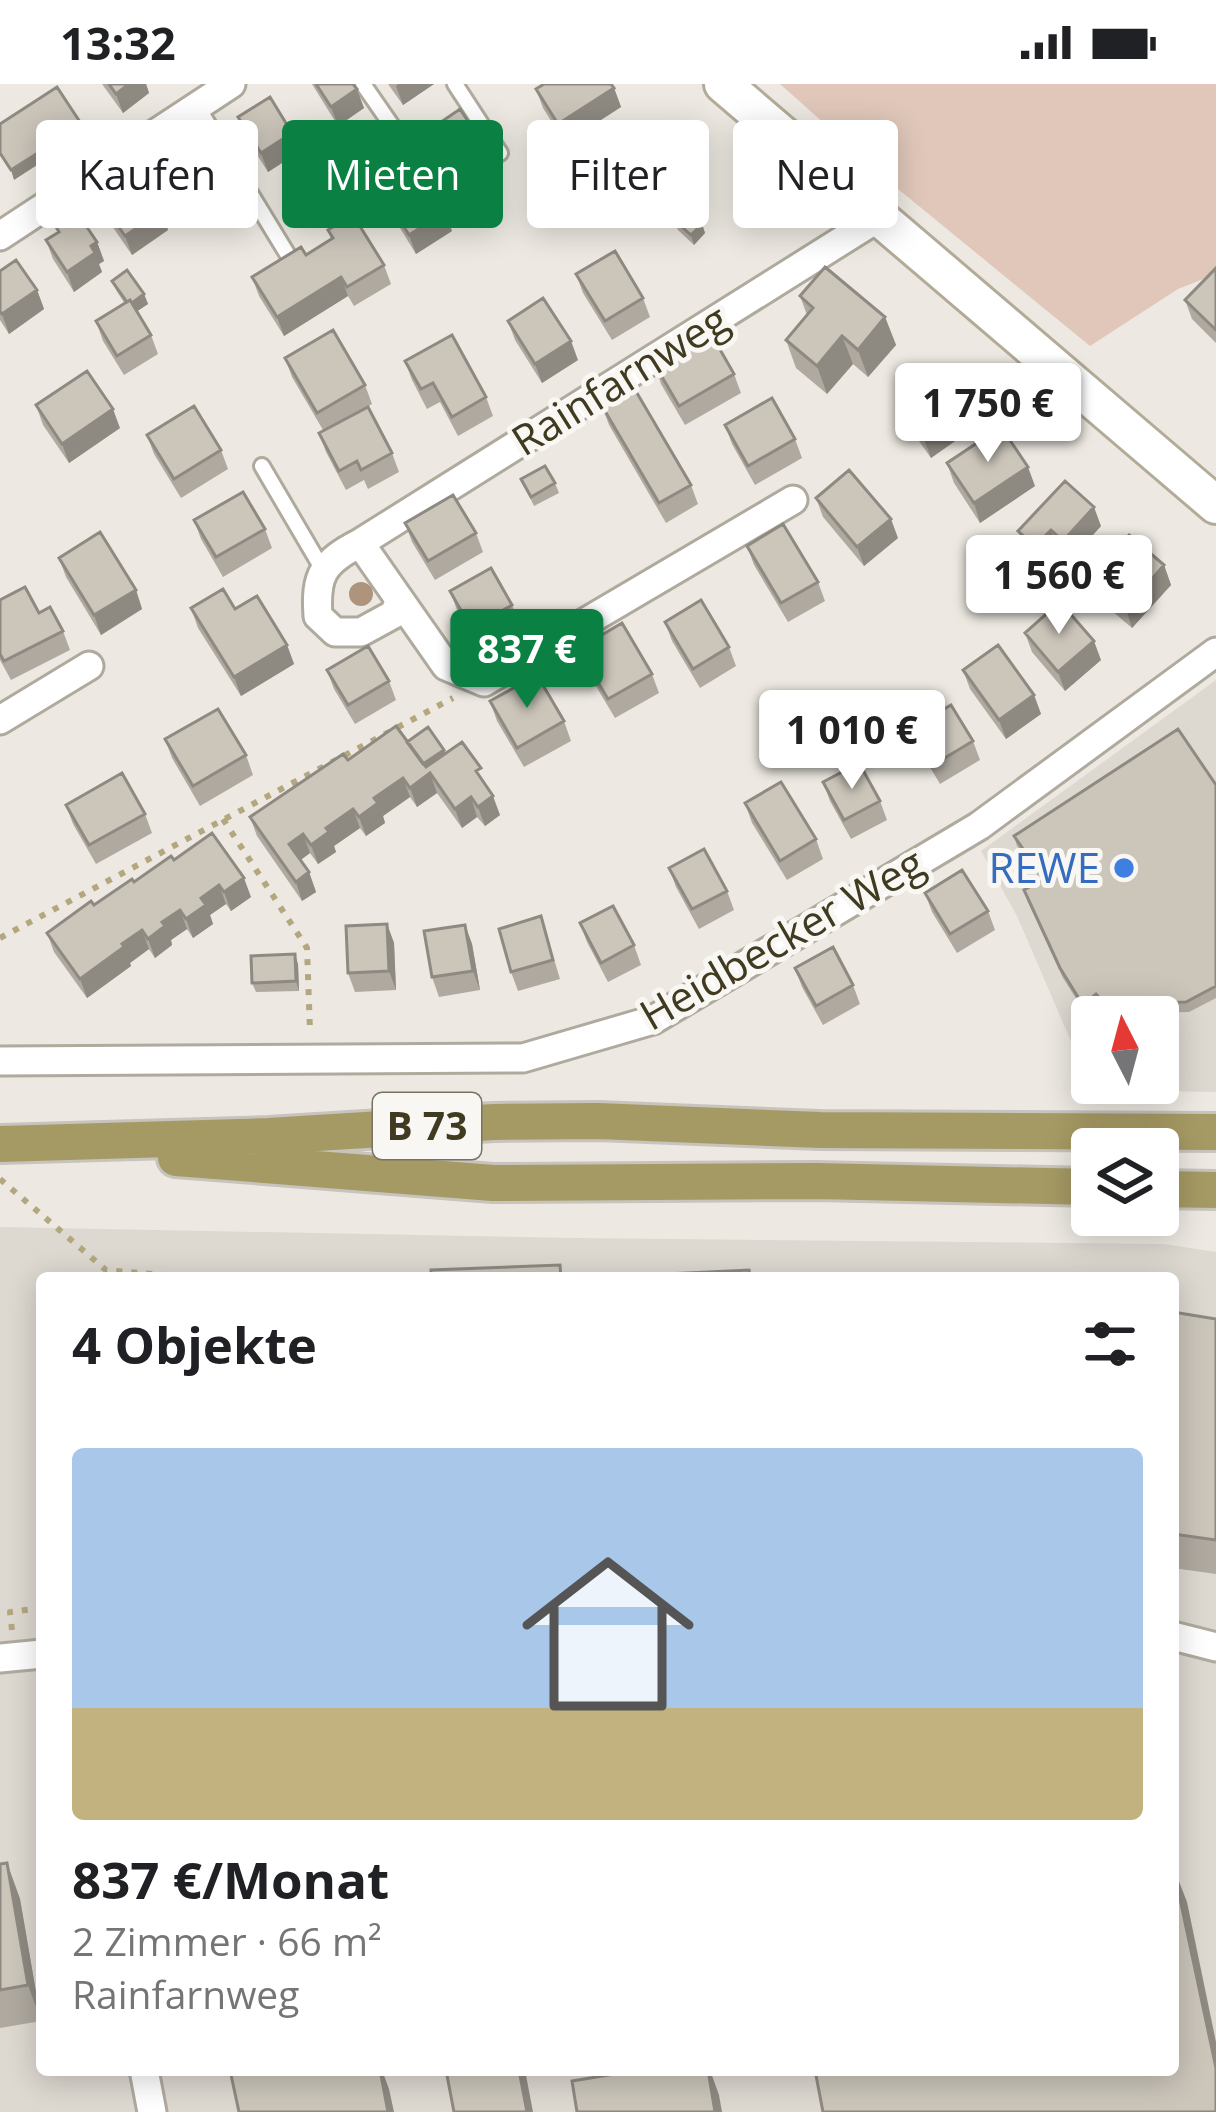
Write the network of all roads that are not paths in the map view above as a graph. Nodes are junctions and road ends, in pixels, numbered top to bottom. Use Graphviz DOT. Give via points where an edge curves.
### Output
graph roads {
  1 [pos="232,84"];
  2 [pos="363,84"];
  3 [pos="455,84"];
  4 [pos="723,84"];
  5 [pos="196,106"];
  6 [pos="388,120"];
  7 [pos="478,120"];
  8 [pos="766,120"];
  9 [pos="862,228"];
  10 [pos="895,228"];
  11 [pos="0,236"];
  12 [pos="294,265"];
  13 [pos="262,466"];
  14 [pos="793,500"];
  15 [pos="1216,505"];
  16 [pos="360,543"];
  17 [pos="323,570"];
  18 [pos="399,602"];
  19 [pos="1216,652"];
  20 [pos="89,666"];
  21 [pos="0,720"];
  22 [pos="0,1061"];
  23 [pos="1216,1132"];
  24 [pos="17,1144"];
  25 [pos="1071,1187"];
  26 [pos="1179,1189"];
  27 [pos="1216,1190"];
  28 [pos="1179,1638"];
  29 [pos="1216,1647"];
  30 [pos="36,1655"];
  31 [pos="0,1658"];
  32 [pos="145,2076"];
  33 [pos="152,2112"];
  1 -- 5 [label="street"];
  2 -- 6 [label="lane"];
  3 -- 7 [label="lane"];
  4 -- 8 [label="main road"];
  5 -- 11 [label="street"];
  5 -- 12 [label="lane"];
  9 -- 16 [label="street, Rainfarnweg"];
  10 -- 15 [label="main road"];
  13 -- 17 [label="lane"];
  14 -- 18 [label="street" via="484,682 446,666"];
  16 -- 17 [label="street, Rainfarnweg"];
  16 -- 18 [label="street"];
  17 -- 18 [label="street" via="318,616 335,632 361,632 394,614"];
  19 -- 22 [label="street, Heidbecker Weg" via="980,826 653,1020 523,1058"];
  20 -- 21 [label="street"];
  23 -- 24 [label="main road, B 73" via="556,1121"];
  24 -- 25 [label="main road, B 73" via="493,1183"];
  26 -- 27 [label="main road"];
  28 -- 29 [label="street"];
  30 -- 31 [label="street"];
  32 -- 33 [label="street"];
}
